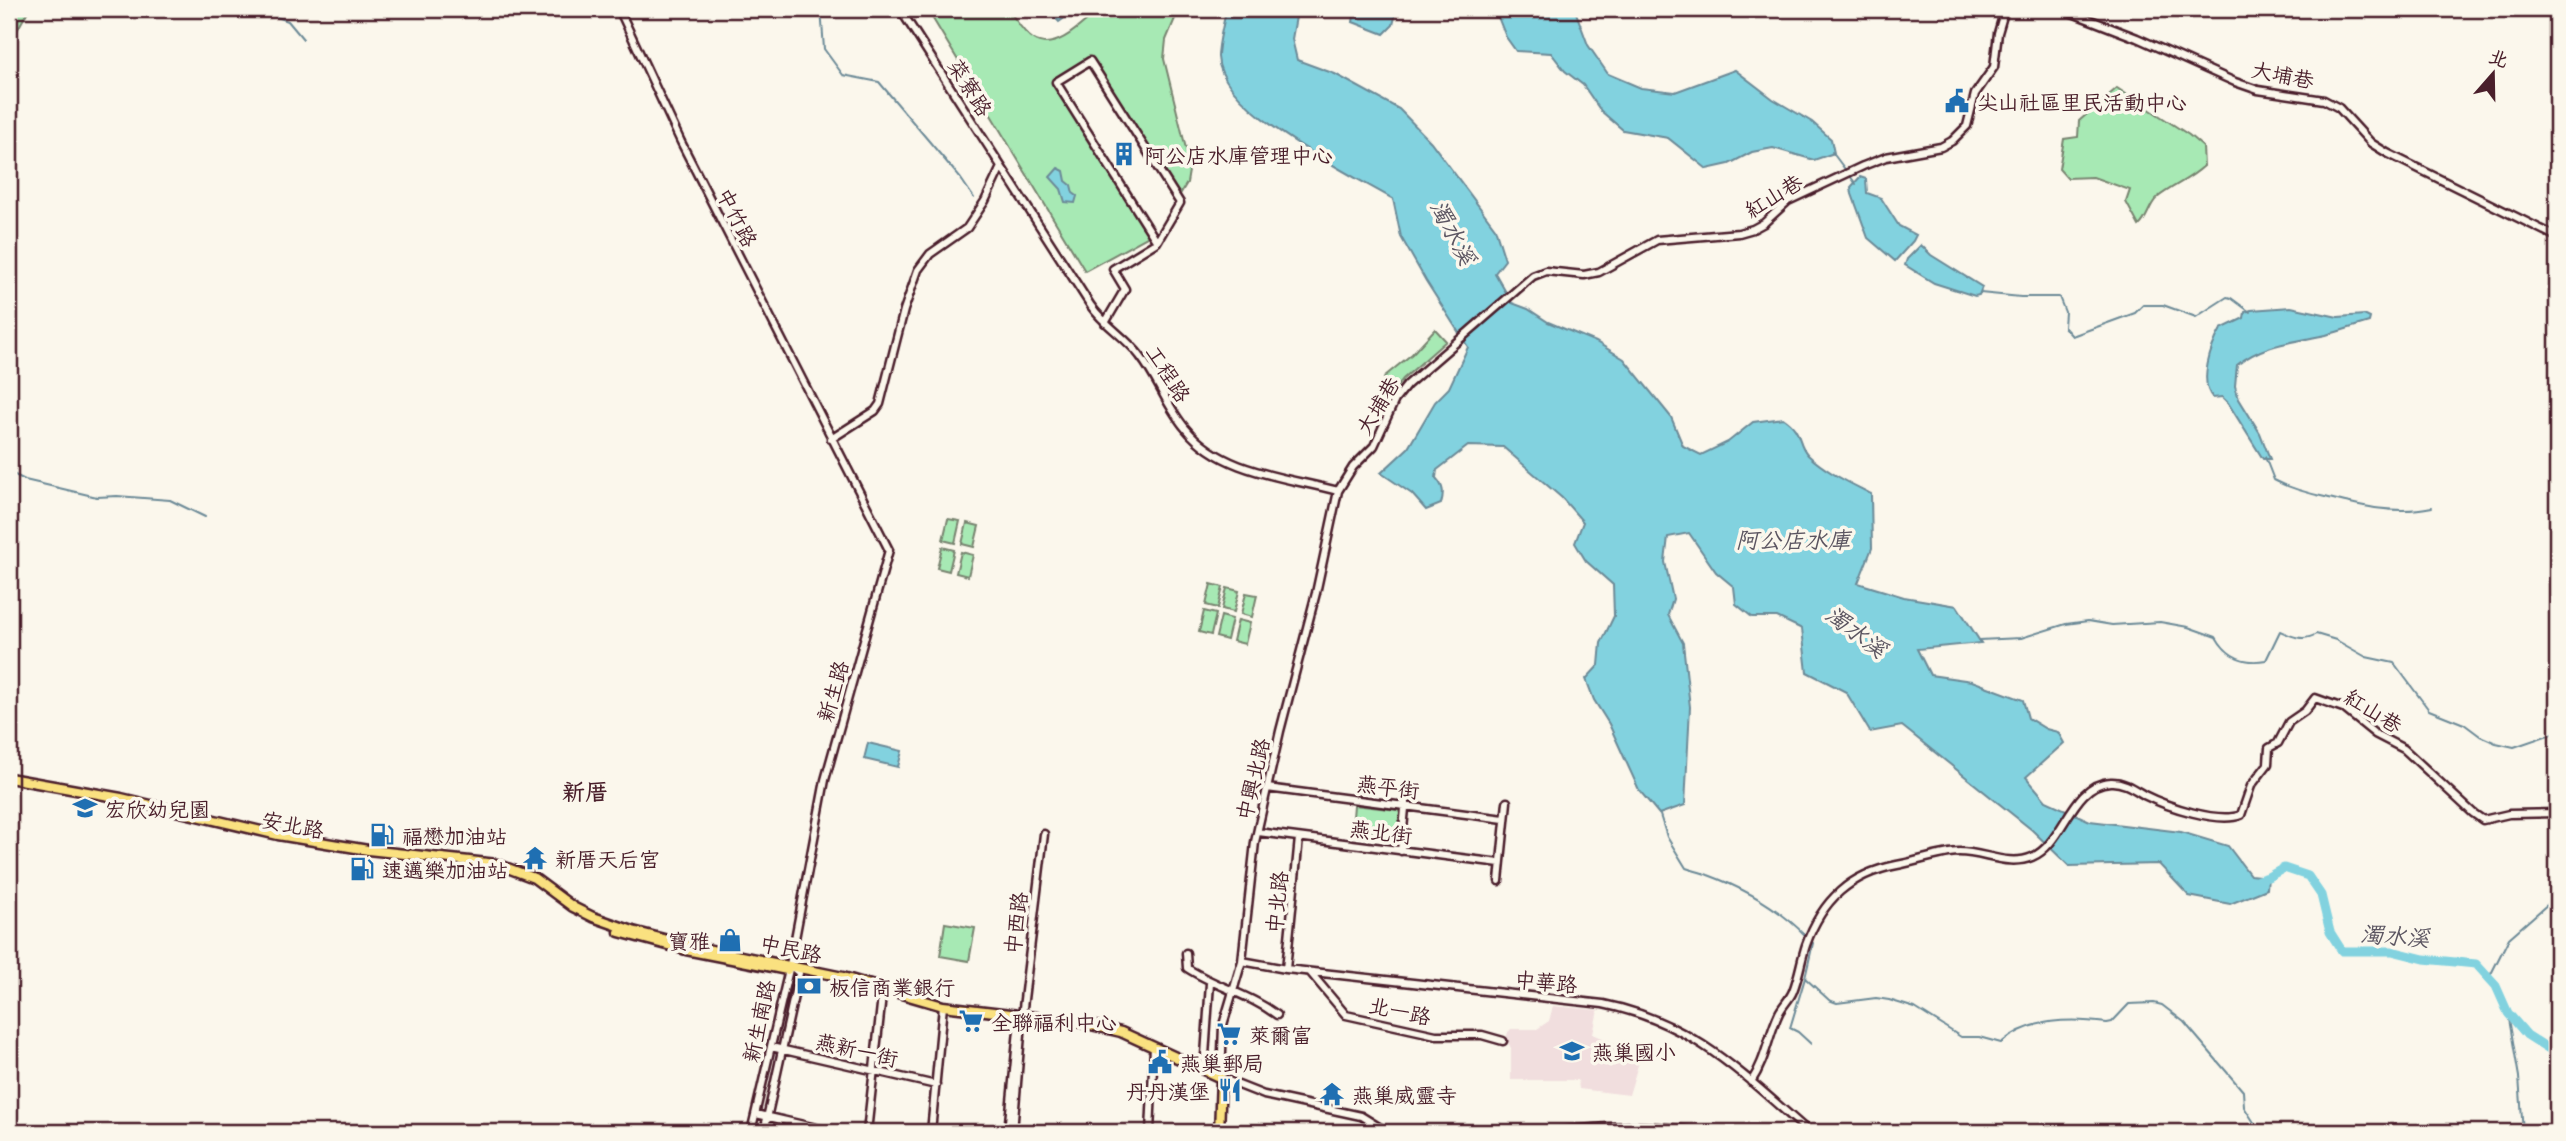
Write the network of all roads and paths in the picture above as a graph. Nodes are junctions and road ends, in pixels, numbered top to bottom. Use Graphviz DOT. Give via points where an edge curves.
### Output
graph roads {
  1 [pos="619,9"];
  2 [pos="900,9"];
  3 [pos="2005,9"];
  4 [pos="2062,9"];
  5 [pos="1001,167"];
  6 [pos="2557,237"];
  7 [pos="1157,242"];
  8 [pos="1105,323"];
  9 [pos="1452,343"];
  10 [pos="831,439"];
  11 [pos="1338,491"];
  12 [pos="9,781"];
  13 [pos="1406,787"];
  14 [pos="1267,788"];
  15 [pos="1507,802"];
  16 [pos="1404,806"];
  17 [pos="2557,813"];
  18 [pos="1504,819"];
  19 [pos="1258,832"];
  20 [pos="1044,834"];
  21 [pos="1299,838"];
  22 [pos="1401,851"];
  23 [pos="1500,863"];
  24 [pos="1499,881"];
  25 [pos="559,895"];
  26 [pos="564,905"];
  27 [pos="1186,953"];
  28 [pos="1242,961"];
  29 [pos="789,968"];
  30 [pos="1286,969"];
  31 [pos="799,972"];
  32 [pos="1310,972"];
  33 [pos="1210,983"];
  34 [pos="882,989"];
  35 [pos="1233,990"];
  36 [pos="942,1009"];
  37 [pos="1277,1015"];
  38 [pos="1022,1016"];
  39 [pos="1503,1041"];
  40 [pos="771,1047"];
  41 [pos="1154,1047"];
  42 [pos="783,1050"];
  43 [pos="873,1070"];
  44 [pos="1204,1070"];
  45 [pos="1221,1078"];
  46 [pos="1751,1082"];
  47 [pos="936,1085"];
  48 [pos="756,1114"];
  49 [pos="768,1117"];
  50 [pos="751,1132"];
  51 [pos="764,1132"];
  52 [pos="834,1132"];
  53 [pos="867,1132"];
  54 [pos="931,1132"];
  55 [pos="1010,1132"];
  56 [pos="1150,1132"];
  57 [pos="1219,1132"];
  58 [pos="1387,1132"];
  59 [pos="1550,1132"];
  60 [pos="1699,1132"];
  61 [pos="1809,1132"];
  1 -- 10 [label="street, 中竹路"];
  2 -- 5 [label="street, 菜寮路"];
  3 -- 9 [label="street, 紅山巷" via="1993,67 1975,94 1970,119 1958,136 1941,147 1886,157 1848,173 1788,201 1753,229 1657,240 1599,272 1546,271 1533,276"];
  4 -- 6 [label="street, 大埔巷" via="2258,90 2324,100 2339,108 2371,143 2387,153"];
  5 -- 8 [label="street, 工程路"];
  5 -- 10 [label="street" via="967,228 930,254 918,270 880,404"];
  7 -- 7 [label="street" via="1180,204 1090,61 1056,82"];
  7 -- 8 [label="street" via="1113,269 1125,289"];
  8 -- 11 [label="street, 工程路" via="1135,349 1184,428 1203,445 1242,467"];
  9 -- 11 [label="street, 大埔巷" via="1395,400 1374,446"];
  10 -- 29 [label="street, 新生路" via="889,550 825,780"];
  11 -- 14 [label="street, 中興北路"];
  12 -- 25 [label="main road, 安北路" via="121,797 278,835 497,864 525,873"];
  12 -- 26 [label="main road, 安北路" via="307,846 494,869 533,883"];
  13 -- 16 [label="street"];
  14 -- 16 [label="street, 燕平街"];
  14 -- 19 [label="street, 中興北路"];
  15 -- 18 [label="street"];
  16 -- 18 [label="street, 燕平街"];
  16 -- 22 [label="street"];
  17 -- 46 [label="street, 紅山巷" via="2483,820 2404,749 2375,734 2343,708 2315,698 2269,748 2268,764 2251,786 2241,815 2227,819 2207,816 2162,803 2113,781 2087,791 2043,851 2030,858 2016,861 1958,852 1881,870 1838,890 1807,943 1793,993 1779,1013 1762,1066"];
  18 -- 23 [label="street"];
  19 -- 21 [label="street, 燕北街"];
  19 -- 28 [label="street, 中興北路"];
  20 -- 38 [label="street, 中西路"];
  21 -- 22 [label="street, 燕北街"];
  21 -- 30 [label="street, 中北路"];
  22 -- 23 [label="street, 燕北街"];
  23 -- 24 [label="street"];
  25 -- 29 [label="main road, 中民路" via="573,907 619,927"];
  26 -- 29 [label="main road, 中民路" via="579,916 631,936"];
  27 -- 33 [label="street" via="1187,968"];
  28 -- 30 [label="street, 中華路"];
  28 -- 35 [label="street, 中興北路"];
  29 -- 31 [label="main road, 中民路"];
  29 -- 34 [label="main road, 中民路"];
  29 -- 40 [label="street, 新生南路"];
  30 -- 32 [label="street, 中華路"];
  31 -- 34 [label="main road, 中民路"];
  31 -- 42 [label="street, 新生南路"];
  32 -- 39 [label="street, 北一路" via="1346,1015 1436,1035 1482,1035"];
  32 -- 46 [label="street, 中華路" via="1630,1009 1695,1038"];
  33 -- 35 [label="street"];
  33 -- 44 [label="street"];
  34 -- 36 [label="main road, 中民路"];
  34 -- 43 [label="street"];
  35 -- 37 [label="street"];
  35 -- 45 [label="street, 中興北路" via="1223,1025"];
  36 -- 38 [label="main road, 中民路"];
  36 -- 47 [label="street"];
  38 -- 41 [label="main road, 中民路" via="1121,1032"];
  38 -- 55 [label="street, 中西路"];
  40 -- 42 [label="street, 燕新一街"];
  40 -- 48 [label="street, 新生南路"];
  41 -- 44 [label="main road, 中民路"];
  41 -- 56 [label="street"];
  42 -- 43 [label="street, 燕新一街"];
  42 -- 49 [label="street, 新生南路"];
  43 -- 47 [label="street, 燕新一街"];
  43 -- 53 [label="street"];
  44 -- 45 [label="main road, 中民路"];
  45 -- 57 [label="main road"];
  45 -- 58 [label="street, 中民路" via="1264,1095 1360,1116"];
  46 -- 61 [label="street, 中華路"];
  47 -- 54 [label="street"];
  48 -- 49 [label="street"];
  48 -- 50 [label="street, 新生南路"];
  49 -- 51 [label="street, 新生南路"];
  49 -- 52 [label="street"];
  59 -- 60 [label="street" via="1649,1126"];
}
